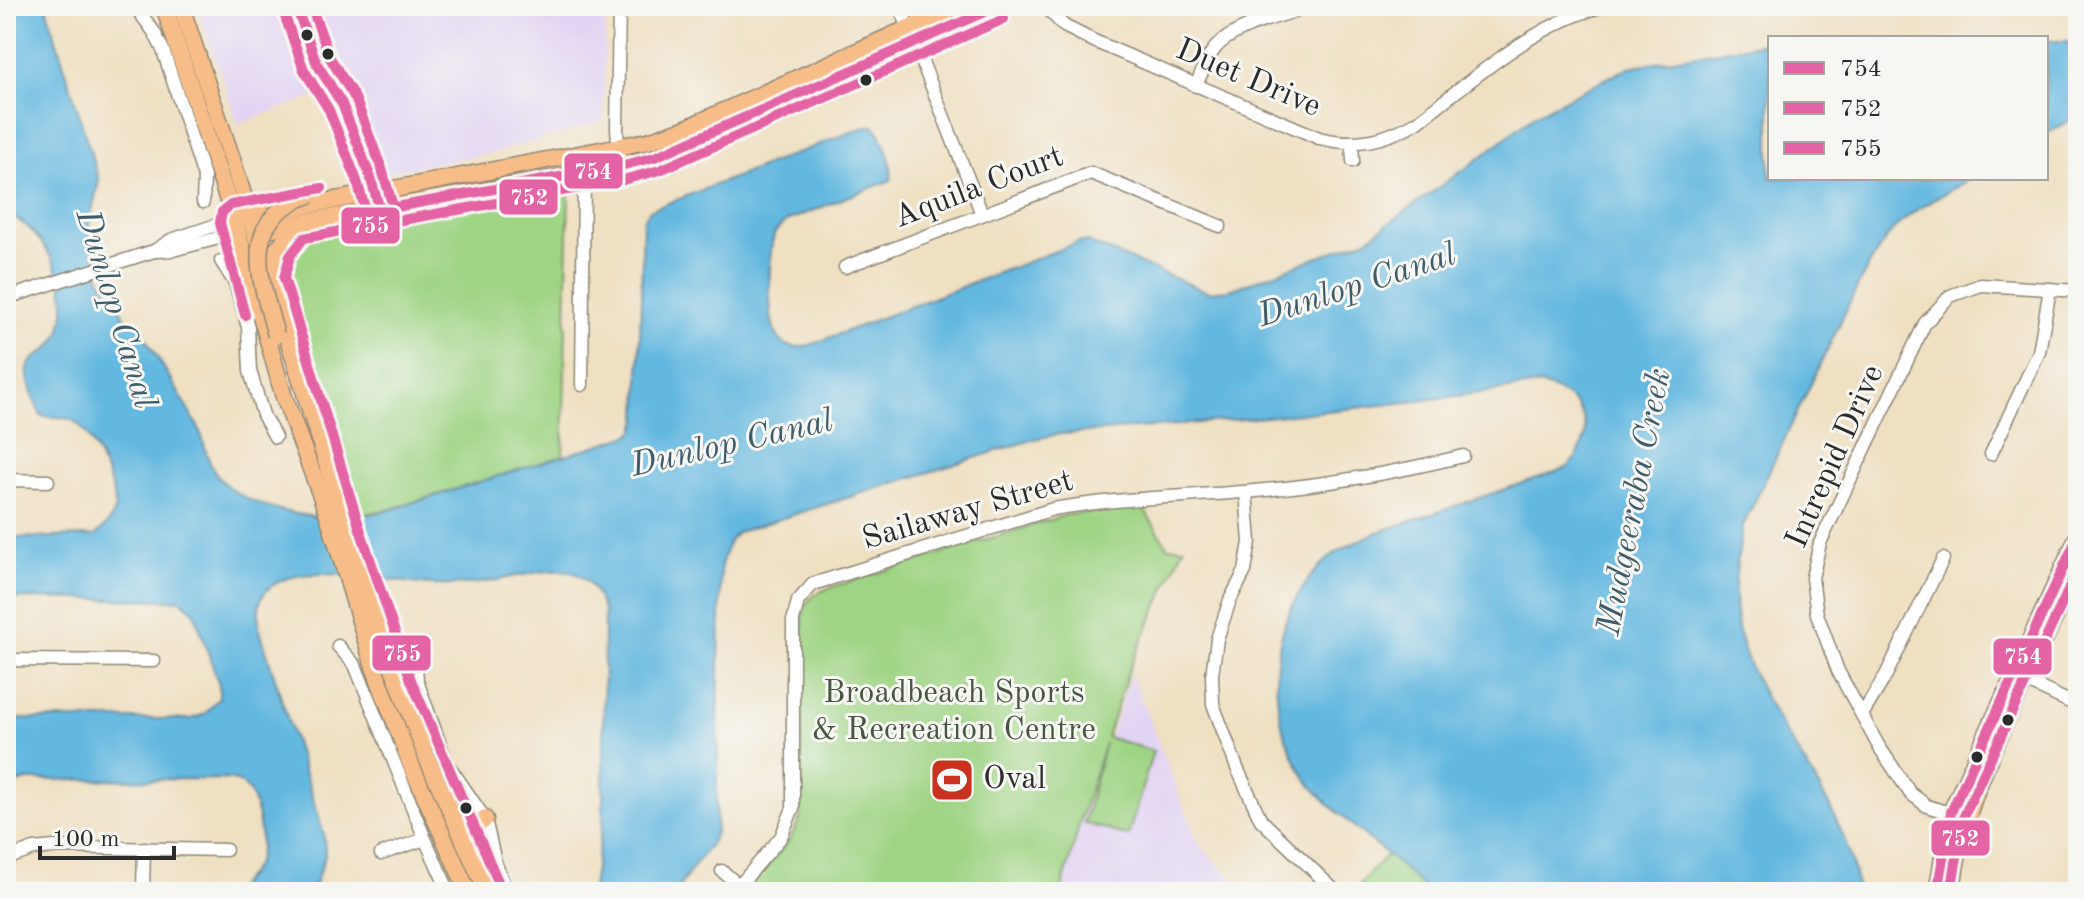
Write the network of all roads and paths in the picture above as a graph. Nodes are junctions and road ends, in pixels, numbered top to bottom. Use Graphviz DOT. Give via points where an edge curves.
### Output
graph roads {
  1 [pos="135,6"];
  2 [pos="164,6"];
  3 [pos="181,6"];
  4 [pos="619,6"];
  5 [pos="900,6"];
  6 [pos="958,6"];
  7 [pos="998,6"];
  8 [pos="1045,6"];
  9 [pos="1310,6"];
  10 [pos="1603,6"];
  11 [pos="913,35"];
  12 [pos="1196,86"];
  13 [pos="1352,144"];
  14 [pos="619,147"];
  15 [pos="557,159"];
  16 [pos="1353,161"];
  17 [pos="620,166"];
  18 [pos="584,173"];
  19 [pos="203,202"];
  20 [pos="982,214"];
  21 [pos="244,224"];
  22 [pos="297,225"];
  23 [pos="1220,226"];
  24 [pos="221,261"];
  25 [pos="845,267"];
  26 [pos="269,278"];
  27 [pos="2050,289"];
  28 [pos="2078,291"];
  29 [pos="6,298"];
  30 [pos="582,385"];
  31 [pos="283,394"];
  32 [pos="259,401"];
  33 [pos="275,437"];
  34 [pos="299,439"];
  35 [pos="1991,454"];
  36 [pos="1463,456"];
  37 [pos="6,480"];
  38 [pos="48,481"];
  39 [pos="1246,492"];
  40 [pos="334,513"];
  41 [pos="2078,536"];
  42 [pos="1943,559"];
  43 [pos="2078,568"];
  44 [pos="356,582"];
  45 [pos="338,646"];
  46 [pos="415,653"];
  47 [pos="6,660"];
  48 [pos="154,661"];
  49 [pos="2019,678"];
  50 [pos="2078,706"];
  51 [pos="1862,715"];
  52 [pos="1958,815"];
  53 [pos="454,819"];
  54 [pos="485,819"];
  55 [pos="425,839"];
  56 [pos="465,843"];
  57 [pos="144,848"];
  58 [pos="226,850"];
  59 [pos="381,854"];
  60 [pos="6,859"];
  61 [pos="722,871"];
  62 [pos="743,889"];
  63 [pos="143,892"];
  64 [pos="449,892"];
  65 [pos="468,892"];
  66 [pos="487,892"];
  67 [pos="507,892"];
  68 [pos="1336,892"];
  69 [pos="1937,892"];
  70 [pos="1952,892"];
  1 -- 19 [label="street" via="163,50 204,177"];
  2 -- 21 [label="main road"];
  3 -- 21 [label="main road"];
  4 -- 14 [label="street"];
  5 -- 11 [label="street"];
  6 -- 11 [label="main road"];
  7 -- 11 [label="main road"];
  8 -- 12 [label="street, Duet Drive" via="1064,26"];
  9 -- 12 [label="street" via="1219,44"];
  10 -- 13 [label="street, Duet Drive" via="1546,28 1399,132"];
  11 -- 14 [label="main road" via="684,129"];
  11 -- 17 [label="main road" via="674,150"];
  11 -- 20 [label="street"];
  12 -- 13 [label="street, Duet Drive" via="1319,138"];
  13 -- 16 [label="street, Duet Drive"];
  14 -- 15 [label="main road"];
  14 -- 17 [label="street"];
  15 -- 21 [label="main road"];
  15 -- 34 [label="main road, bridge" via="517,157 312,194 280,211 264,233 259,275 299,413"];
  17 -- 18 [label="main road"];
  18 -- 22 [label="main road"];
  18 -- 30 [label="street"];
  20 -- 23 [label="street, Aquila Court" via="1091,173"];
  20 -- 25 [label="street, Aquila Court"];
  21 -- 22 [label="main road"];
  21 -- 26 [label="main road"];
  21 -- 29 [label="street" via="171,240 154,251"];
  21 -- 31 [label="main road"];
  22 -- 26 [label="main road" via="277,249"];
  24 -- 32 [label="street" via="235,283 246,320 250,371"];
  26 -- 40 [label="main road"];
  27 -- 28 [label="street, Intrepid Drive"];
  27 -- 35 [label="street" via="2039,352"];
  27 -- 51 [label="street, Intrepid Drive" via="1981,285 1950,296 1925,323 1820,543 1812,578 1817,614 1838,671"];
  31 -- 32 [label="street"];
  31 -- 34 [label="main road"];
  32 -- 33 [label="street"];
  34 -- 40 [label="main road"];
  36 -- 39 [label="street, Sailaway Street" via="1402,471"];
  37 -- 38 [label="street"];
  39 -- 62 [label="street, Sailaway Street" via="1053,509 813,584 798,601 793,621 793,808 781,837"];
  39 -- 68 [label="street" via="1250,542 1245,571 1217,639 1213,704 1261,820"];
  40 -- 44 [label="main road"];
  41 -- 49 [label="main road"];
  42 -- 51 [label="street"];
  43 -- 49 [label="main road"];
  44 -- 53 [label="main road"];
  44 -- 65 [label="main road" via="374,667"];
  45 -- 55 [label="street" via="355,665"];
  46 -- 54 [label="street" via="417,681 447,763"];
  47 -- 48 [label="street"];
  49 -- 50 [label="street"];
  49 -- 52 [label="main road" via="1983,769"];
  51 -- 52 [label="street, Intrepid Drive" via="1910,793 1927,806"];
  52 -- 69 [label="main road"];
  52 -- 70 [label="main road"];
  53 -- 54 [label="main road"];
  53 -- 56 [label="main road"];
  54 -- 56 [label="main road"];
  54 -- 67 [label="street"];
  55 -- 59 [label="street"];
  55 -- 64 [label="street"];
  56 -- 66 [label="main road"];
  57 -- 58 [label="street"];
  57 -- 60 [label="street" via="44,848"];
  57 -- 63 [label="street"];
  61 -- 62 [label="street"];
}
